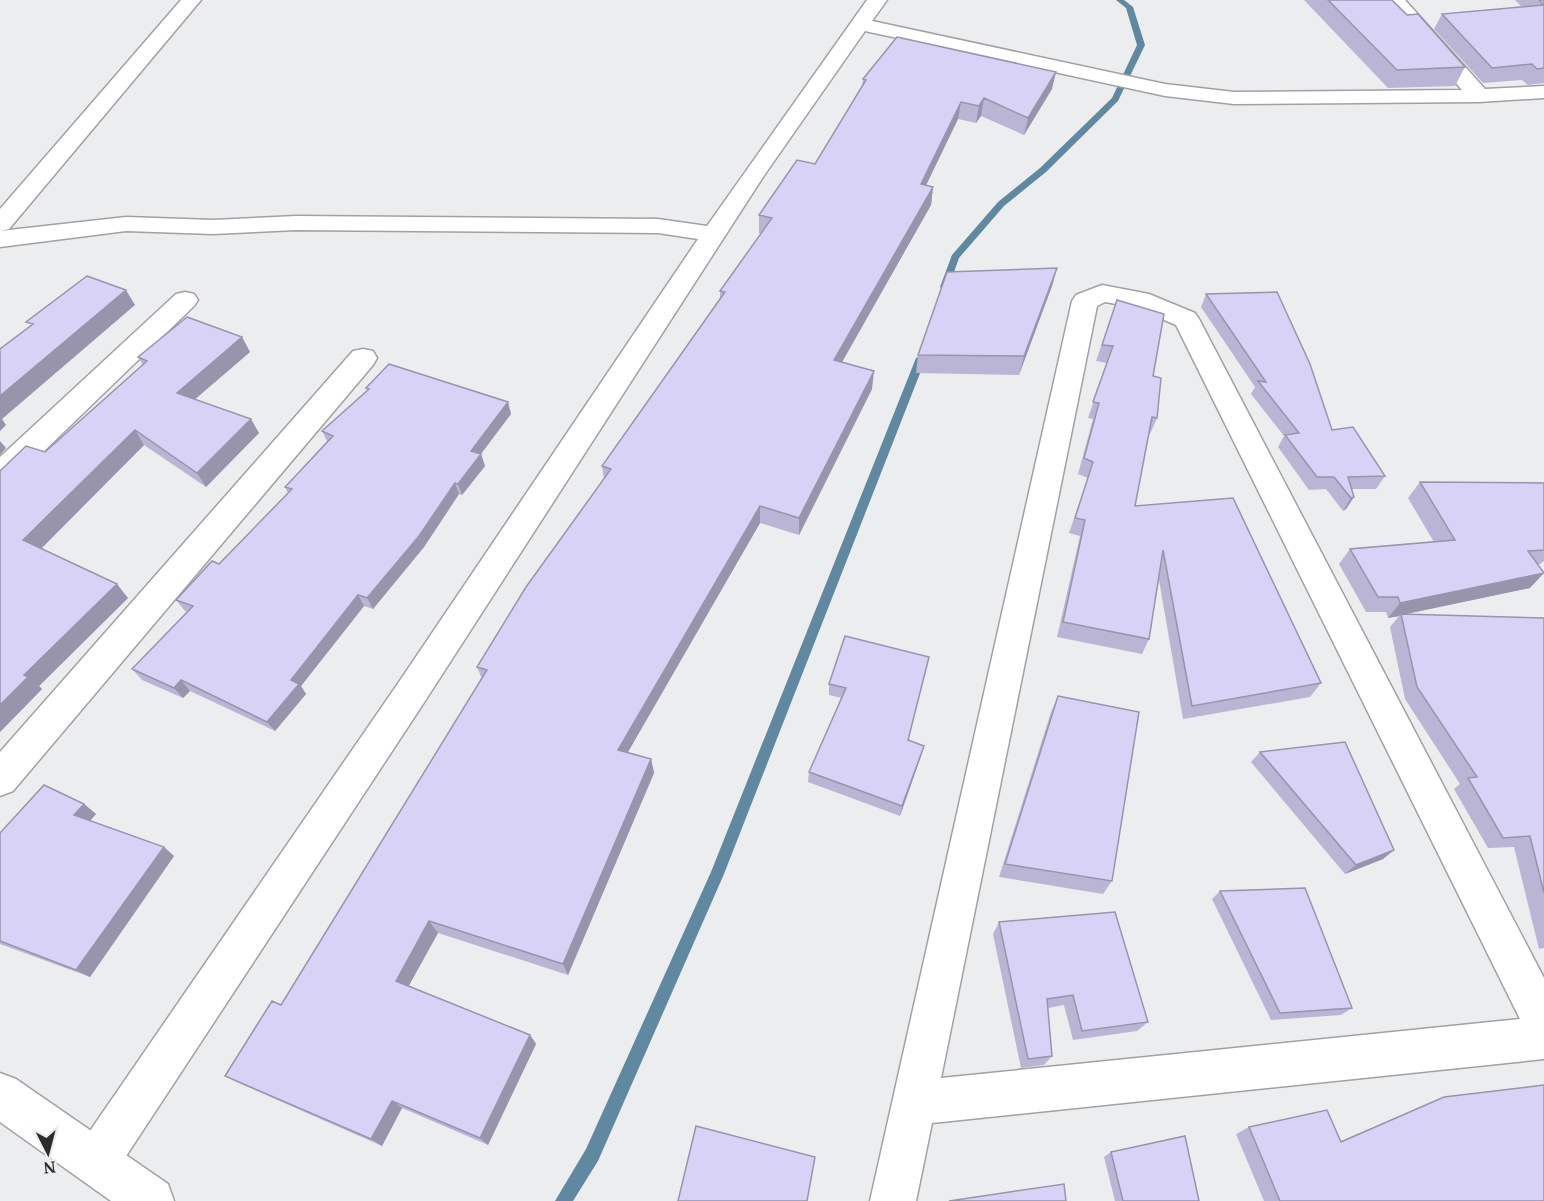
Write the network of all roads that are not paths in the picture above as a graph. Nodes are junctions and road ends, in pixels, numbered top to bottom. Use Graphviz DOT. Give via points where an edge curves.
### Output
graph roads {
  1 [pos="191,0"];
  2 [pos="1395,0"];
  3 [pos="868,12"];
  4 [pos="1544,92"];
  5 [pos="1479,96"];
  6 [pos="0,224"];
  7 [pos="714,234"];
  8 [pos="0,239"];
  9 [pos="185,300"];
  10 [pos="363,358"];
  11 [pos="0,476"];
  12 [pos="0,779"];
  13 [pos="1544,1022"];
  14 [pos="1544,1038"];
  15 [pos="0,1095"];
  16 [pos="914,1103"];
  17 [pos="97,1161"];
  18 [pos="151,1201"];
  19 [pos="893,1201"];
  1 -- 6 [label="street"];
  2 -- 5 [label="street"];
  3 -- 5 [label="street" via="1071,71 1166,90 1234,98"];
  3 -- 7 [label="street"];
  4 -- 5 [label="street"];
  7 -- 8 [label="street" via="647,226 126,224"];
  7 -- 17 [label="street"];
  9 -- 11 [label="street"];
  10 -- 12 [label="street"];
  13 -- 16 [label="street" via="1186,319 1140,300 1102,293 1085,301"];
  14 -- 16 [label="street"];
  15 -- 17 [label="street"];
  16 -- 19 [label="street"];
  17 -- 18 [label="street"];
}
